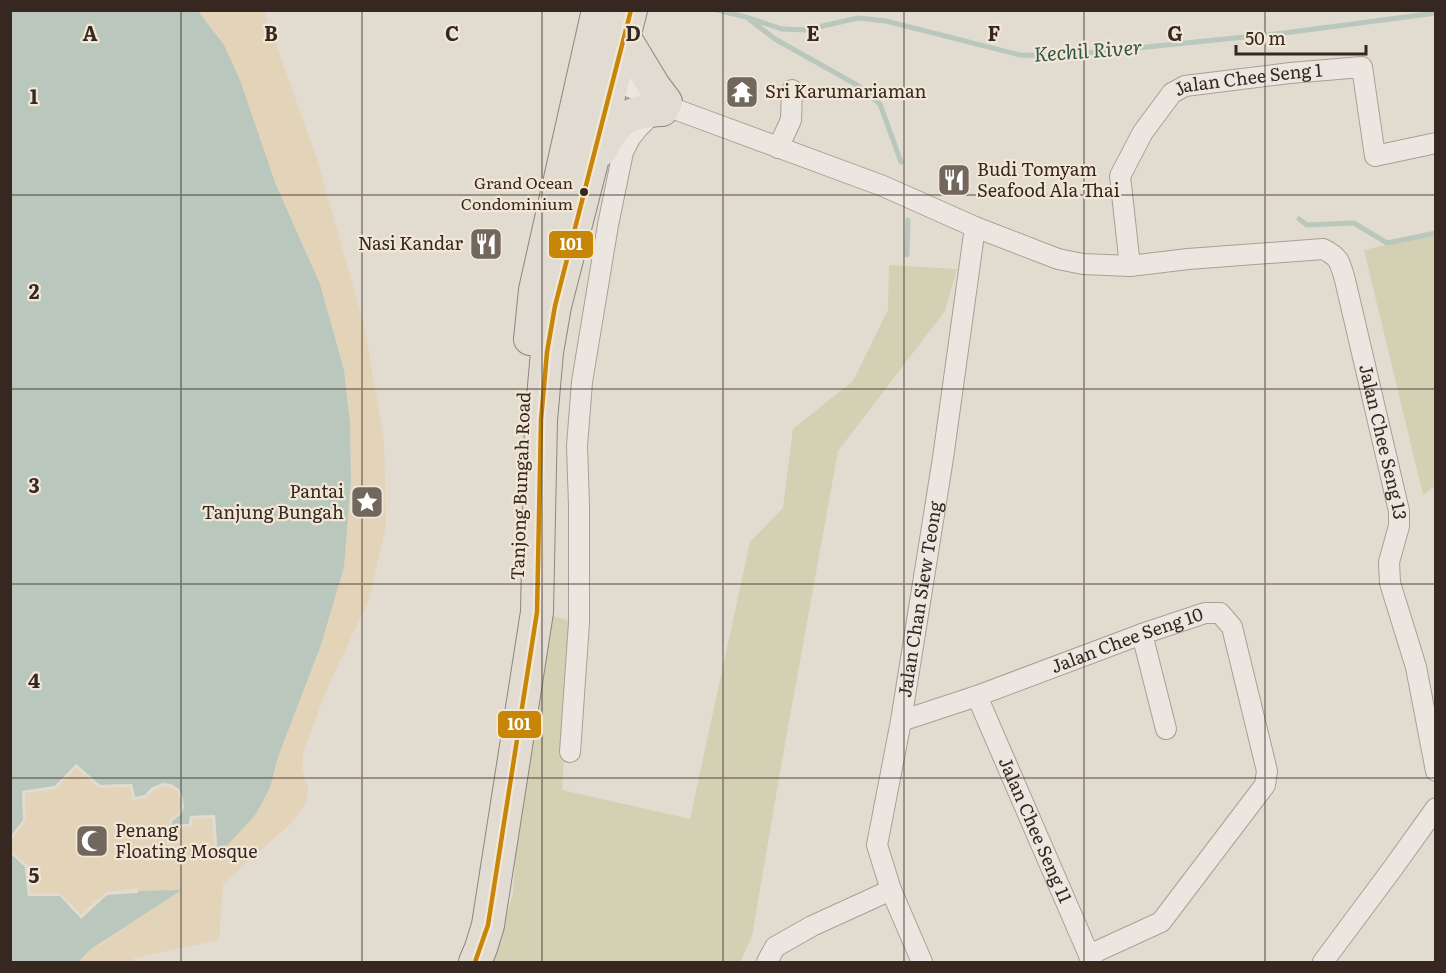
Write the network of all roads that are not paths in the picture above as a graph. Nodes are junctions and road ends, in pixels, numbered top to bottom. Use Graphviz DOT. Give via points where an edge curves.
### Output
graph roads {
  1 [pos="596,16"];
  2 [pos="628,26"];
  3 [pos="584,74"];
  4 [pos="613,84"];
  5 [pos="792,90"];
  6 [pos="667,107"];
  7 [pos="1436,143"];
  8 [pos="778,148"];
  9 [pos="590,169"];
  10 [pos="975,227"];
  11 [pos="1130,266"];
  12 [pos="1142,634"];
  13 [pos="977,696"];
  14 [pos="901,721"];
  15 [pos="1166,729"];
  16 [pos="570,752"];
  17 [pos="1436,771"];
  18 [pos="1436,808"];
  19 [pos="891,890"];
  20 [pos="1091,959"];
  21 [pos="454,963"];
  22 [pos="475,963"];
  23 [pos="767,963"];
  24 [pos="922,963"];
  25 [pos="1323,963"];
  1 -- 3 [label="main road, Tanjong Bungah Road"];
  2 -- 4 [label="main road, Tanjong Bungah Road"];
  2 -- 6 [label="main road"];
  3 -- 4 [label="street"];
  3 -- 21 [label="main road, Tanjong Bungah Road" via="535,290 524,400 517,608 473,911"];
  4 -- 6 [label="street"];
  4 -- 9 [label="main road, Tanjong Bungah Road"];
  5 -- 8 [label="street" via="791,120"];
  6 -- 8 [label="street"];
  6 -- 9 [label="main road" via="625,117"];
  6 -- 16 [label="street" via="638,128 623,152 582,382 577,446 579,623"];
  7 -- 11 [label="street, Jalan Chee Seng 1" via="1375,156 1362,67 1185,86 1172,93 1143,132 1120,176"];
  8 -- 10 [label="street" via="883,186"];
  9 -- 22 [label="main road, Tanjong Bungah Road" via="547,352 537,612 488,924"];
  10 -- 11 [label="street" via="1059,259"];
  10 -- 14 [label="street, Jalan Chan Siew Teong"];
  11 -- 17 [label="street, Jalan Chee Seng 13" via="1323,249 1335,255 1345,280 1399,511 1389,562 1390,583 1416,667"];
  12 -- 13 [label="street, Jalan Chee Seng 10"];
  12 -- 15 [label="street"];
  12 -- 20 [label="street, Jalan Chee Seng 10" via="1205,613 1220,613 1232,627 1267,771 1265,785 1161,922"];
  13 -- 14 [label="street, Jalan Chee Seng 10"];
  13 -- 20 [label="street, Jalan Chee Seng 11"];
  14 -- 19 [label="street, Jalan Chan Siew Teong" via="877,845"];
  18 -- 25 [label="street"];
  19 -- 23 [label="street" via="775,946"];
  19 -- 24 [label="street, Jalan Chan Siew Teong"];
}
